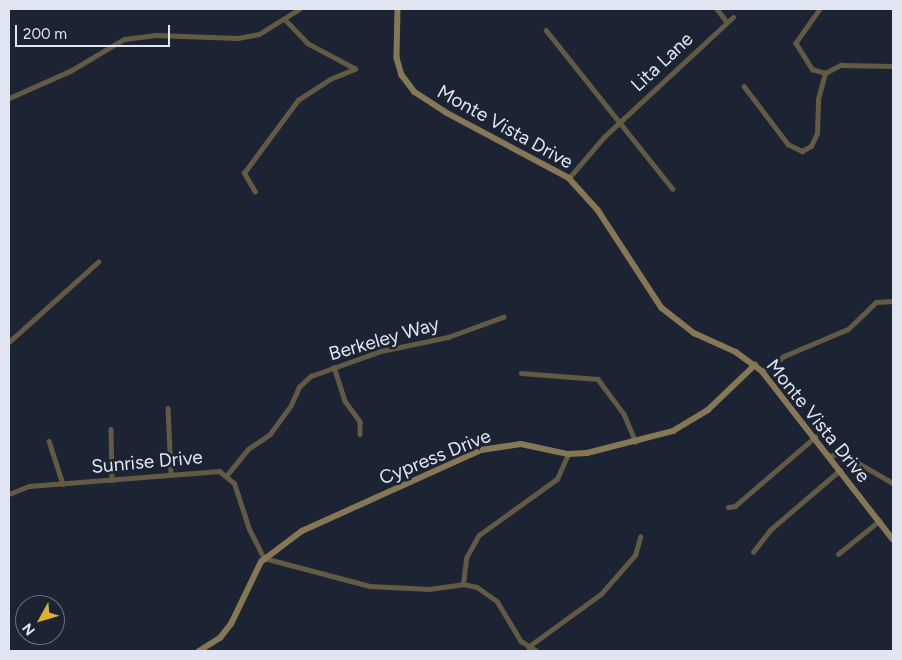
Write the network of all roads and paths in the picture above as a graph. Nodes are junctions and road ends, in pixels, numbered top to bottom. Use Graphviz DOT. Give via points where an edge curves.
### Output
graph roads {
  1 [pos="299,9"];
  2 [pos="398,9"];
  3 [pos="718,9"];
  4 [pos="820,9"];
  5 [pos="733,17"];
  6 [pos="285,20"];
  7 [pos="727,22"];
  8 [pos="546,30"];
  9 [pos="893,66"];
  10 [pos="825,73"];
  11 [pos="744,86"];
  12 [pos="9,98"];
  13 [pos="618,124"];
  14 [pos="568,178"];
  15 [pos="673,189"];
  16 [pos="255,192"];
  17 [pos="98,262"];
  18 [pos="893,301"];
  19 [pos="503,317"];
  20 [pos="9,342"];
  21 [pos="755,365"];
  22 [pos="334,368"];
  23 [pos="762,371"];
  24 [pos="521,373"];
  25 [pos="168,408"];
  26 [pos="111,429"];
  27 [pos="360,434"];
  28 [pos="815,437"];
  29 [pos="49,441"];
  30 [pos="636,442"];
  31 [pos="568,454"];
  32 [pos="829,456"];
  33 [pos="840,470"];
  34 [pos="171,475"];
  35 [pos="227,475"];
  36 [pos="112,480"];
  37 [pos="893,483"];
  38 [pos="63,484"];
  39 [pos="9,494"];
  40 [pos="728,507"];
  41 [pos="879,521"];
  42 [pos="640,537"];
  43 [pos="893,539"];
  44 [pos="753,552"];
  45 [pos="838,554"];
  46 [pos="264,558"];
  47 [pos="463,584"];
  48 [pos="528,646"];
  49 [pos="199,651"];
  50 [pos="537,651"];
  1 -- 6 [label="street"];
  2 -- 14 [label="main road, Monte Vista Drive" via="396,58 402,75 415,92 440,109"];
  3 -- 7 [label="street"];
  4 -- 10 [label="street" via="796,43 812,69"];
  5 -- 7 [label="street, Lita Lane"];
  6 -- 12 [label="street" via="259,34 238,38 156,34 124,39 70,71"];
  6 -- 16 [label="street" via="308,44 356,69 330,79 298,100 244,174"];
  7 -- 13 [label="street, Lita Lane"];
  8 -- 13 [label="street"];
  9 -- 10 [label="street" via="842,65"];
  10 -- 11 [label="street" via="818,99 817,132 811,146 802,151 788,144"];
  13 -- 14 [label="street, Lita Lane"];
  13 -- 15 [label="street" via="630,134"];
  14 -- 21 [label="main road, Monte Vista Drive" via="598,210 668,314 694,334 736,352"];
  17 -- 20 [label="street"];
  18 -- 23 [label="street" via="876,302 848,330 784,356"];
  19 -- 22 [label="street, Berkeley Way" via="448,337 381,351"];
  21 -- 23 [label="main road, Monte Vista Drive"];
  21 -- 30 [label="main road, Cypress Drive" via="693,421"];
  22 -- 27 [label="street" via="345,401 360,422"];
  22 -- 35 [label="street, Berkeley Way" via="311,376 300,387 270,434 248,450"];
  23 -- 28 [label="main road, Monte Vista Drive"];
  24 -- 30 [label="street" via="598,379 624,414"];
  25 -- 34 [label="street"];
  26 -- 36 [label="street"];
  28 -- 32 [label="main road, Monte Vista Drive"];
  28 -- 40 [label="street" via="735,506"];
  29 -- 38 [label="street"];
  30 -- 31 [label="main road, Cypress Drive" via="607,450"];
  31 -- 46 [label="main road, Cypress Drive" via="527,444 482,450 302,531"];
  31 -- 47 [label="street" via="557,479 479,535 466,558"];
  32 -- 33 [label="main road, Monte Vista Drive"];
  32 -- 37 [label="street" via="841,453"];
  33 -- 41 [label="main road, Monte Vista Drive"];
  33 -- 44 [label="street" via="770,530"];
  34 -- 35 [label="street, Sunrise Drive" via="219,470"];
  34 -- 36 [label="street, Sunrise Drive"];
  35 -- 46 [label="street, Sunrise Drive"];
  36 -- 38 [label="street, Sunrise Drive"];
  38 -- 39 [label="street, Sunrise Drive" via="29,486"];
  41 -- 43 [label="main road, Monte Vista Drive"];
  41 -- 45 [label="street"];
  42 -- 48 [label="street" via="635,555 601,594"];
  46 -- 47 [label="street" via="370,586 429,590"];
  46 -- 49 [label="main road" via="224,635"];
  47 -- 48 [label="street" via="477,587 492,596 505,610 521,641"];
  48 -- 50 [label="street"];
}
